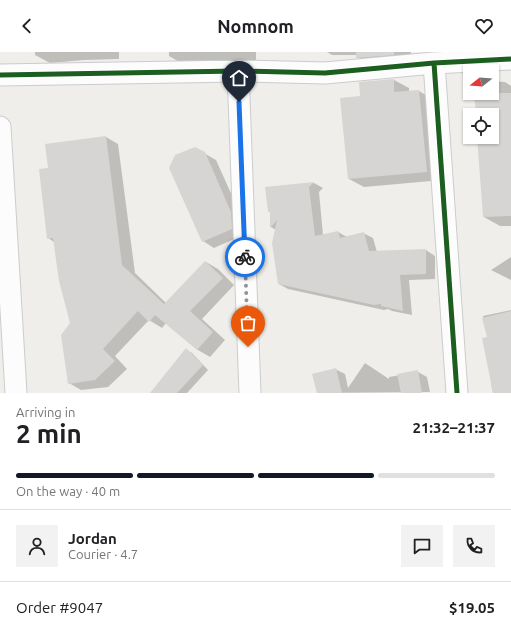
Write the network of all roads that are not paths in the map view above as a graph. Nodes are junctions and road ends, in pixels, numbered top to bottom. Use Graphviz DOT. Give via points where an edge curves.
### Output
graph roads {
  1 [pos="511,59"];
  2 [pos="434,63"];
  3 [pos="238,71"];
  4 [pos="0,75"];
  5 [pos="0,127"];
  6 [pos="16,393"];
  7 [pos="250,393"];
  8 [pos="457,393"];
  1 -- 2 [label="street"];
  2 -- 3 [label="street" via="325,73"];
  2 -- 8 [label="street"];
  3 -- 4 [label="street"];
  3 -- 7 [label="street"];
  5 -- 6 [label="street"];
}
